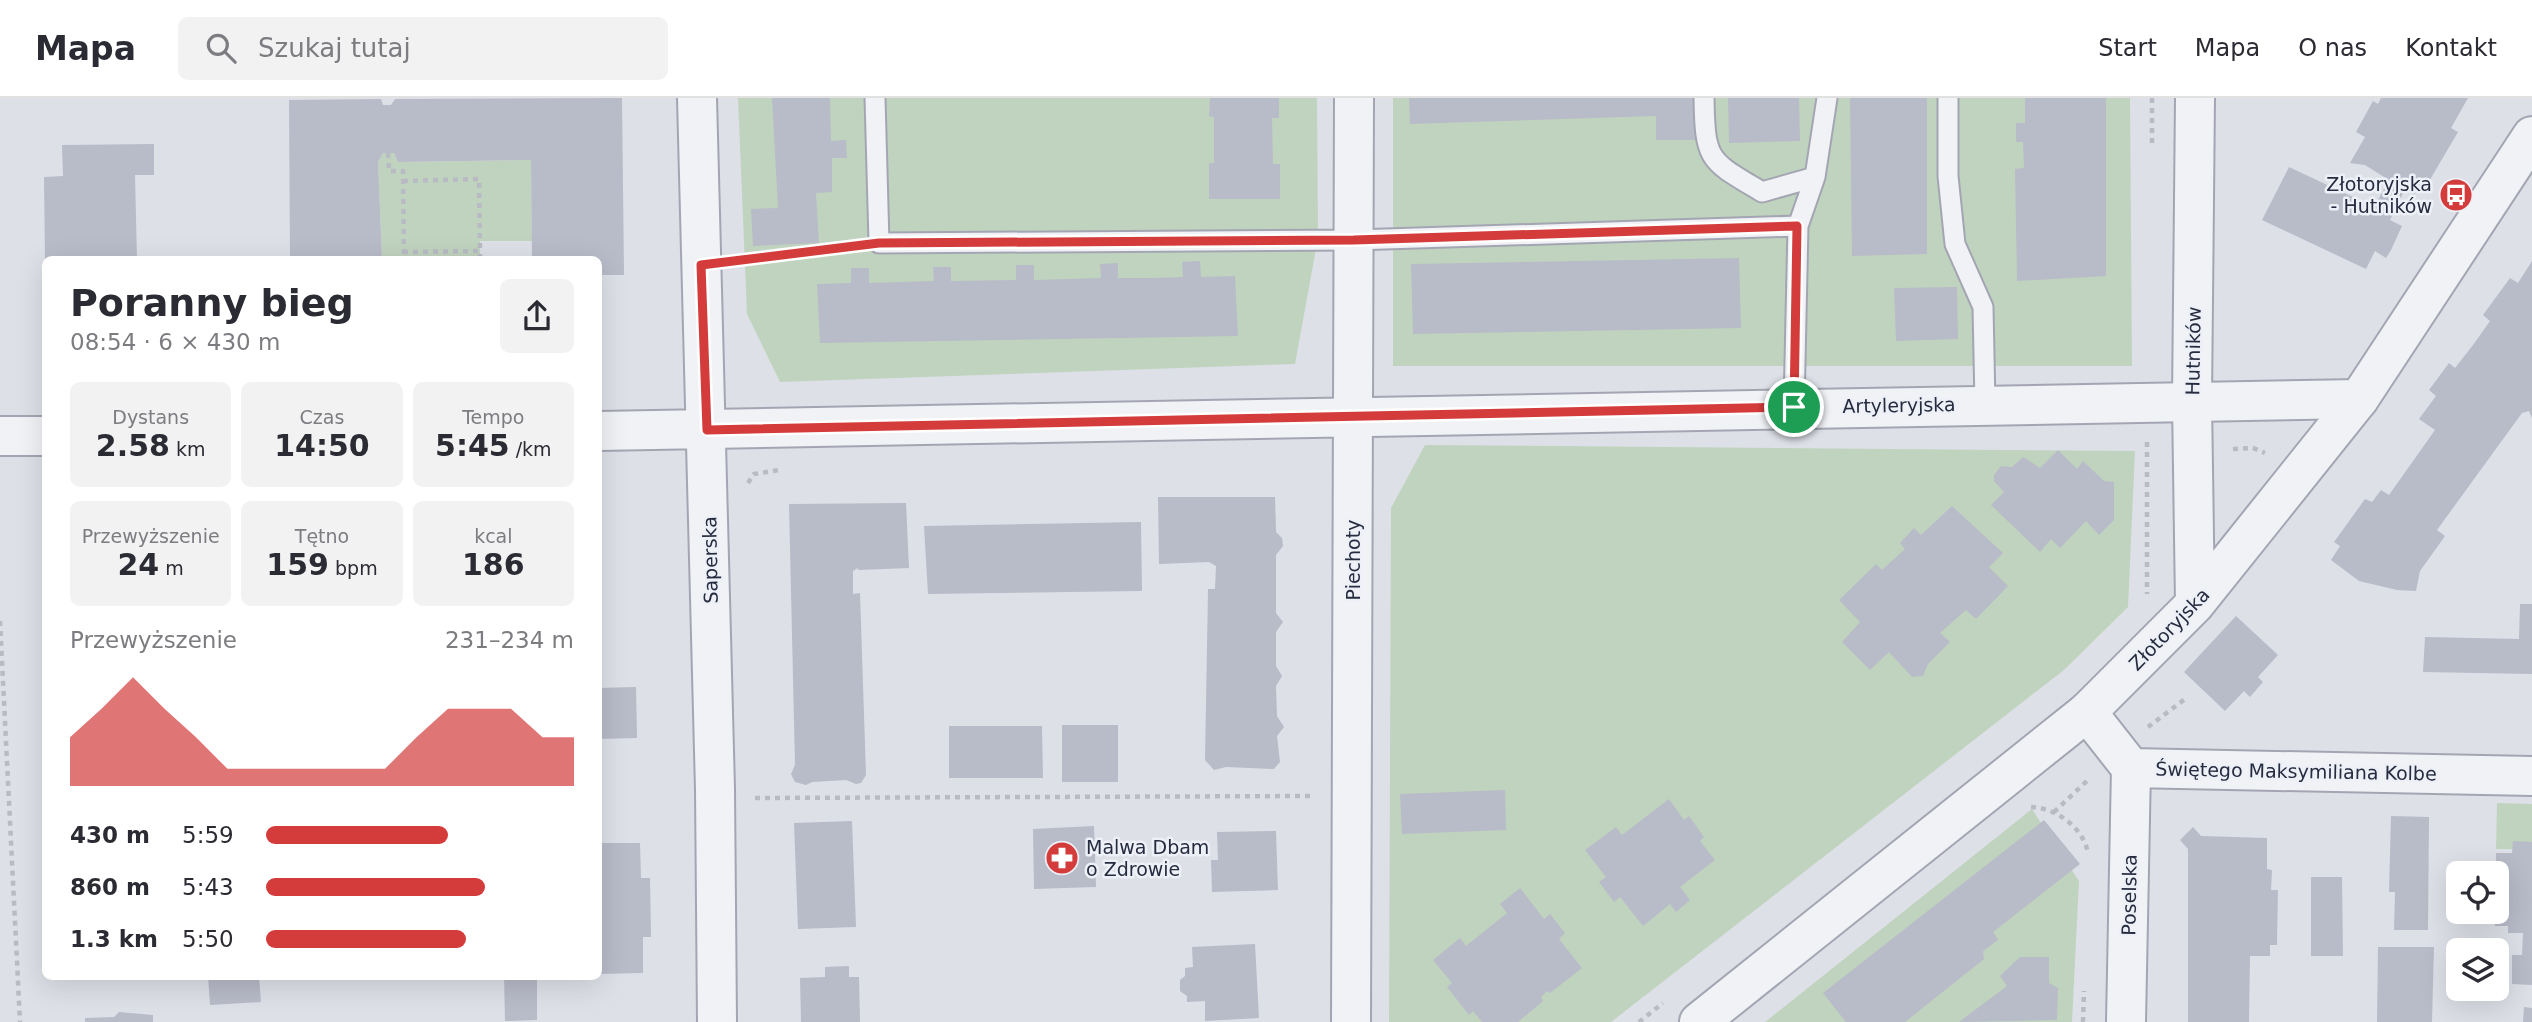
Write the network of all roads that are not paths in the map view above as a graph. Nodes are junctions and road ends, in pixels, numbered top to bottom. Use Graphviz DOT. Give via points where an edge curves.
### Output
graph roads {
  1 [pos="697,98"];
  2 [pos="875,98"];
  3 [pos="1354,98"];
  4 [pos="1704,98"];
  5 [pos="1827,98"];
  6 [pos="1948,98"];
  7 [pos="2195,98"];
  8 [pos="2532,136"];
  9 [pos="1815,177"];
  10 [pos="1797,226"];
  11 [pos="1354,240"];
  12 [pos="2360,398"];
  13 [pos="2192,401"];
  14 [pos="1985,404"];
  15 [pos="1794,407"];
  16 [pos="1354,415"];
  17 [pos="707,430"];
  18 [pos="602,431"];
  19 [pos="0,436"];
  20 [pos="42,436"];
  21 [pos="2196,604"];
  22 [pos="2087,712"];
  23 [pos="2132,768"];
  24 [pos="2532,776"];
  25 [pos="717,1022"];
  26 [pos="1352,1022"];
  27 [pos="1699,1022"];
  28 [pos="2126,1022"];
  1 -- 17 [label="street, Saperska"];
  2 -- 11 [label="lane" via="879,243"];
  3 -- 11 [label="street, Piechoty"];
  4 -- 9 [label="lane" via="1705,142 1720,167 1762,192"];
  5 -- 9 [label="lane"];
  6 -- 14 [label="lane" via="1948,176 1955,244 1983,307"];
  7 -- 13 [label="street, Hutników"];
  8 -- 12 [label="street, Złotoryjska"];
  9 -- 10 [label="lane"];
  10 -- 11 [label="lane"];
  10 -- 15 [label="lane"];
  11 -- 16 [label="street, Piechoty"];
  12 -- 13 [label="street, Artyleryjska"];
  12 -- 21 [label="street, Złotoryjska"];
  13 -- 14 [label="street, Artyleryjska"];
  13 -- 21 [label="street, Hutników"];
  14 -- 15 [label="street, Artyleryjska"];
  15 -- 16 [label="street, Artyleryjska"];
  16 -- 17 [label="street, Artyleryjska"];
  16 -- 26 [label="street, Piechoty"];
  17 -- 18 [label="street, Artyleryjska"];
  17 -- 25 [label="street, Saperska"];
  19 -- 20 [label="street"];
  21 -- 22 [label="street, Złotoryjska"];
  22 -- 23 [label="street, Świętego Maksymiliana Kolbe"];
  22 -- 27 [label="street, Złotoryjska"];
  23 -- 24 [label="street, Świętego Maksymiliana Kolbe"];
  23 -- 28 [label="street, Poselska"];
}
